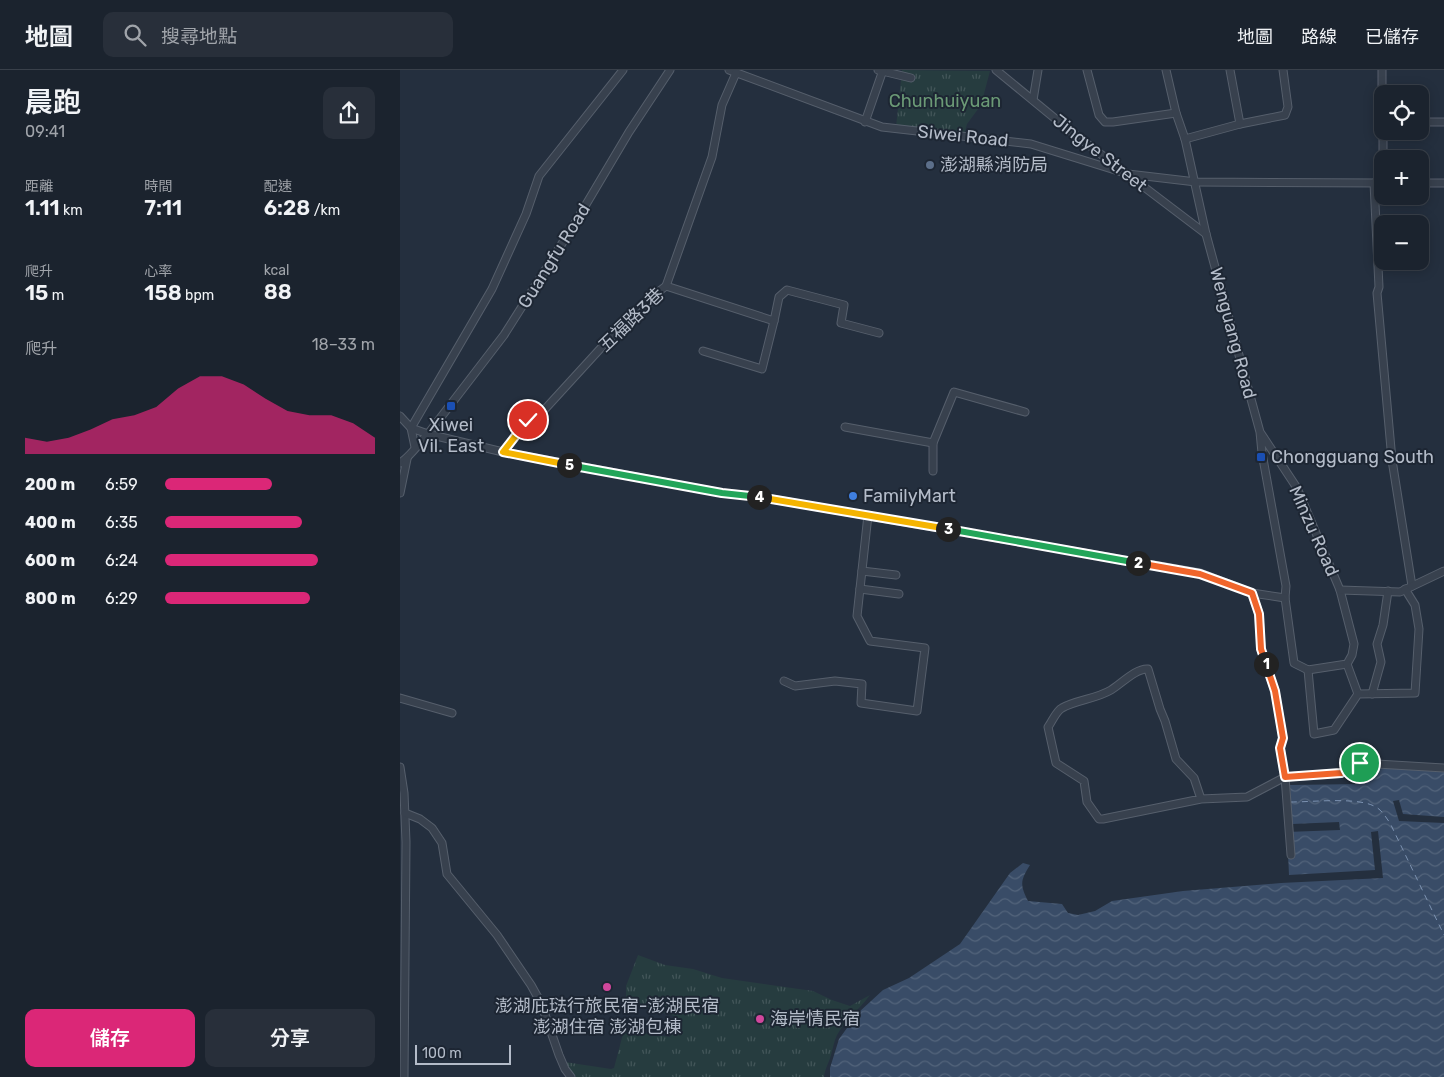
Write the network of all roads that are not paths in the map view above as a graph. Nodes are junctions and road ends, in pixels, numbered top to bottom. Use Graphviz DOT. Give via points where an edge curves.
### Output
graph roads {
  1 [pos="623,70"];
  2 [pos="670,70"];
  3 [pos="881,70"];
  4 [pos="996,70"];
  5 [pos="1038,70"];
  6 [pos="1166,70"];
  7 [pos="1230,70"];
  8 [pos="1283,70"];
  9 [pos="1382,70"];
  10 [pos="732,71"];
  11 [pos="1087,72"];
  12 [pos="911,78"];
  13 [pos="1382,85"];
  14 [pos="1033,100"];
  15 [pos="1176,113"];
  16 [pos="866,122"];
  17 [pos="1429,122"];
  18 [pos="1444,122"];
  19 [pos="1240,124"];
  20 [pos="1185,139"];
  21 [pos="1128,174"];
  22 [pos="1196,182"];
  23 [pos="1374,183"];
  24 [pos="1429,183"];
  25 [pos="1444,183"];
  26 [pos="1375,205"];
  27 [pos="1206,234"];
  28 [pos="666,286"];
  29 [pos="774,321"];
  30 [pos="879,333"];
  31 [pos="703,351"];
  32 [pos="1025,412"];
  33 [pos="400,416"];
  34 [pos="845,427"];
  35 [pos="411,428"];
  36 [pos="1260,432"];
  37 [pos="428,434"];
  38 [pos="933,443"];
  39 [pos="416,447"];
  40 [pos="503,452"];
  41 [pos="403,461"];
  42 [pos="933,471"];
  43 [pos="400,493"];
  44 [pos="868,515"];
  45 [pos="862,571"];
  46 [pos="1444,571"];
  47 [pos="896,575"];
  48 [pos="1409,588"];
  49 [pos="860,589"];
  50 [pos="1340,590"];
  51 [pos="1388,592"];
  52 [pos="1252,593"];
  53 [pos="899,594"];
  54 [pos="1285,598"];
  55 [pos="1347,664"];
  56 [pos="1308,670"];
  57 [pos="784,681"];
  58 [pos="1358,694"];
  59 [pos="1372,694"];
  60 [pos="400,698"];
  61 [pos="452,713"];
  62 [pos="400,767"];
  63 [pos="1444,768"];
  64 [pos="1285,777"];
  65 [pos="1201,799"];
  66 [pos="405,813"];
  67 [pos="1291,855"];
  68 [pos="403,898"];
  69 [pos="404,1077"];
  70 [pos="571,1077"];
  1 -- 35 [label="street" via="539,176 492,290"];
  2 -- 37 [label="street, Guangfu Road" via="504,336"];
  3 -- 12 [label="street"];
  3 -- 16 [label="street"];
  4 -- 14 [label="street, Jingye Street"];
  5 -- 14 [label="street"];
  6 -- 15 [label="street, Wenguang Road"];
  7 -- 19 [label="street"];
  8 -- 19 [label="street" via="1288,107 1285,115"];
  9 -- 13 [label="street"];
  10 -- 16 [label="street, Siwei Road"];
  10 -- 28 [label="street, 五福路3巷" via="712,157"];
  11 -- 15 [label="street" via="1099,115 1105,122"];
  14 -- 21 [label="street, Jingye Street"];
  15 -- 20 [label="street, Wenguang Road"];
  16 -- 21 [label="street, Siwei Road" via="882,128 1031,144"];
  17 -- 18 [label="street"];
  19 -- 20 [label="street"];
  20 -- 22 [label="street, Wenguang Road"];
  21 -- 22 [label="street, Siwei Road"];
  21 -- 27 [label="street, Jingye Street"];
  22 -- 23 [label="street, Siwei Road"];
  22 -- 27 [label="street, Wenguang Road"];
  24 -- 25 [label="street"];
  26 -- 48 [label="street" via="1377,293 1392,460"];
  27 -- 36 [label="street, Wenguang Road"];
  28 -- 29 [label="street"];
  28 -- 40 [label="street, 五福路3巷" via="639,316 632,314 546,408 528,420"];
  29 -- 30 [label="street" via="779,297 787,290 844,305 842,323"];
  29 -- 31 [label="street" via="762,368"];
  32 -- 38 [label="street" via="954,392"];
  33 -- 35 [label="street"];
  34 -- 38 [label="street"];
  35 -- 37 [label="street"];
  35 -- 39 [label="street"];
  36 -- 50 [label="street, Minzu Road" via="1297,488"];
  36 -- 54 [label="street, Wenguang Road" via="1286,586"];
  37 -- 39 [label="street, Guangfu Road"];
  37 -- 40 [label="street"];
  38 -- 42 [label="street"];
  39 -- 41 [label="street, Guangfu Road"];
  40 -- 44 [label="street" via="722,493"];
  41 -- 43 [label="street"];
  44 -- 45 [label="street"];
  44 -- 52 [label="street" via="1200,574"];
  45 -- 47 [label="street"];
  45 -- 49 [label="street"];
  46 -- 48 [label="street, Minzu Road"];
  48 -- 51 [label="street, Minzu Road"];
  48 -- 59 [label="street" via="1419,629 1415,693"];
  49 -- 53 [label="street"];
  49 -- 57 [label="street" via="857,616 870,641 925,648 917,711 861,703 862,684 835,681 795,686"];
  50 -- 51 [label="street, Minzu Road"];
  50 -- 55 [label="street" via="1354,644"];
  51 -- 59 [label="street" via="1377,644 1381,662"];
  52 -- 54 [label="street"];
  52 -- 64 [label="street" via="1259,614 1261,649 1275,691 1283,738 1280,748"];
  54 -- 56 [label="street, Wenguang Road" via="1294,663"];
  55 -- 56 [label="street"];
  55 -- 58 [label="street"];
  56 -- 58 [label="street" via="1314,734 1334,730"];
  58 -- 59 [label="street"];
  60 -- 61 [label="street"];
  62 -- 66 [label="street"];
  63 -- 64 [label="street" via="1360,763 1341,773"];
  64 -- 65 [label="street" via="1247,798"];
  64 -- 67 [label="street"];
  65 -- 65 [label="street" via="1098,819 1087,802 1084,781 1056,762 1048,727 1061,708 1106,693 1136,671 1148,669 1176,758 1194,778"];
  66 -- 68 [label="street"];
  66 -- 70 [label="street" via="432,828 442,843 447,874 497,935 531,985"];
  68 -- 69 [label="street"];
}
